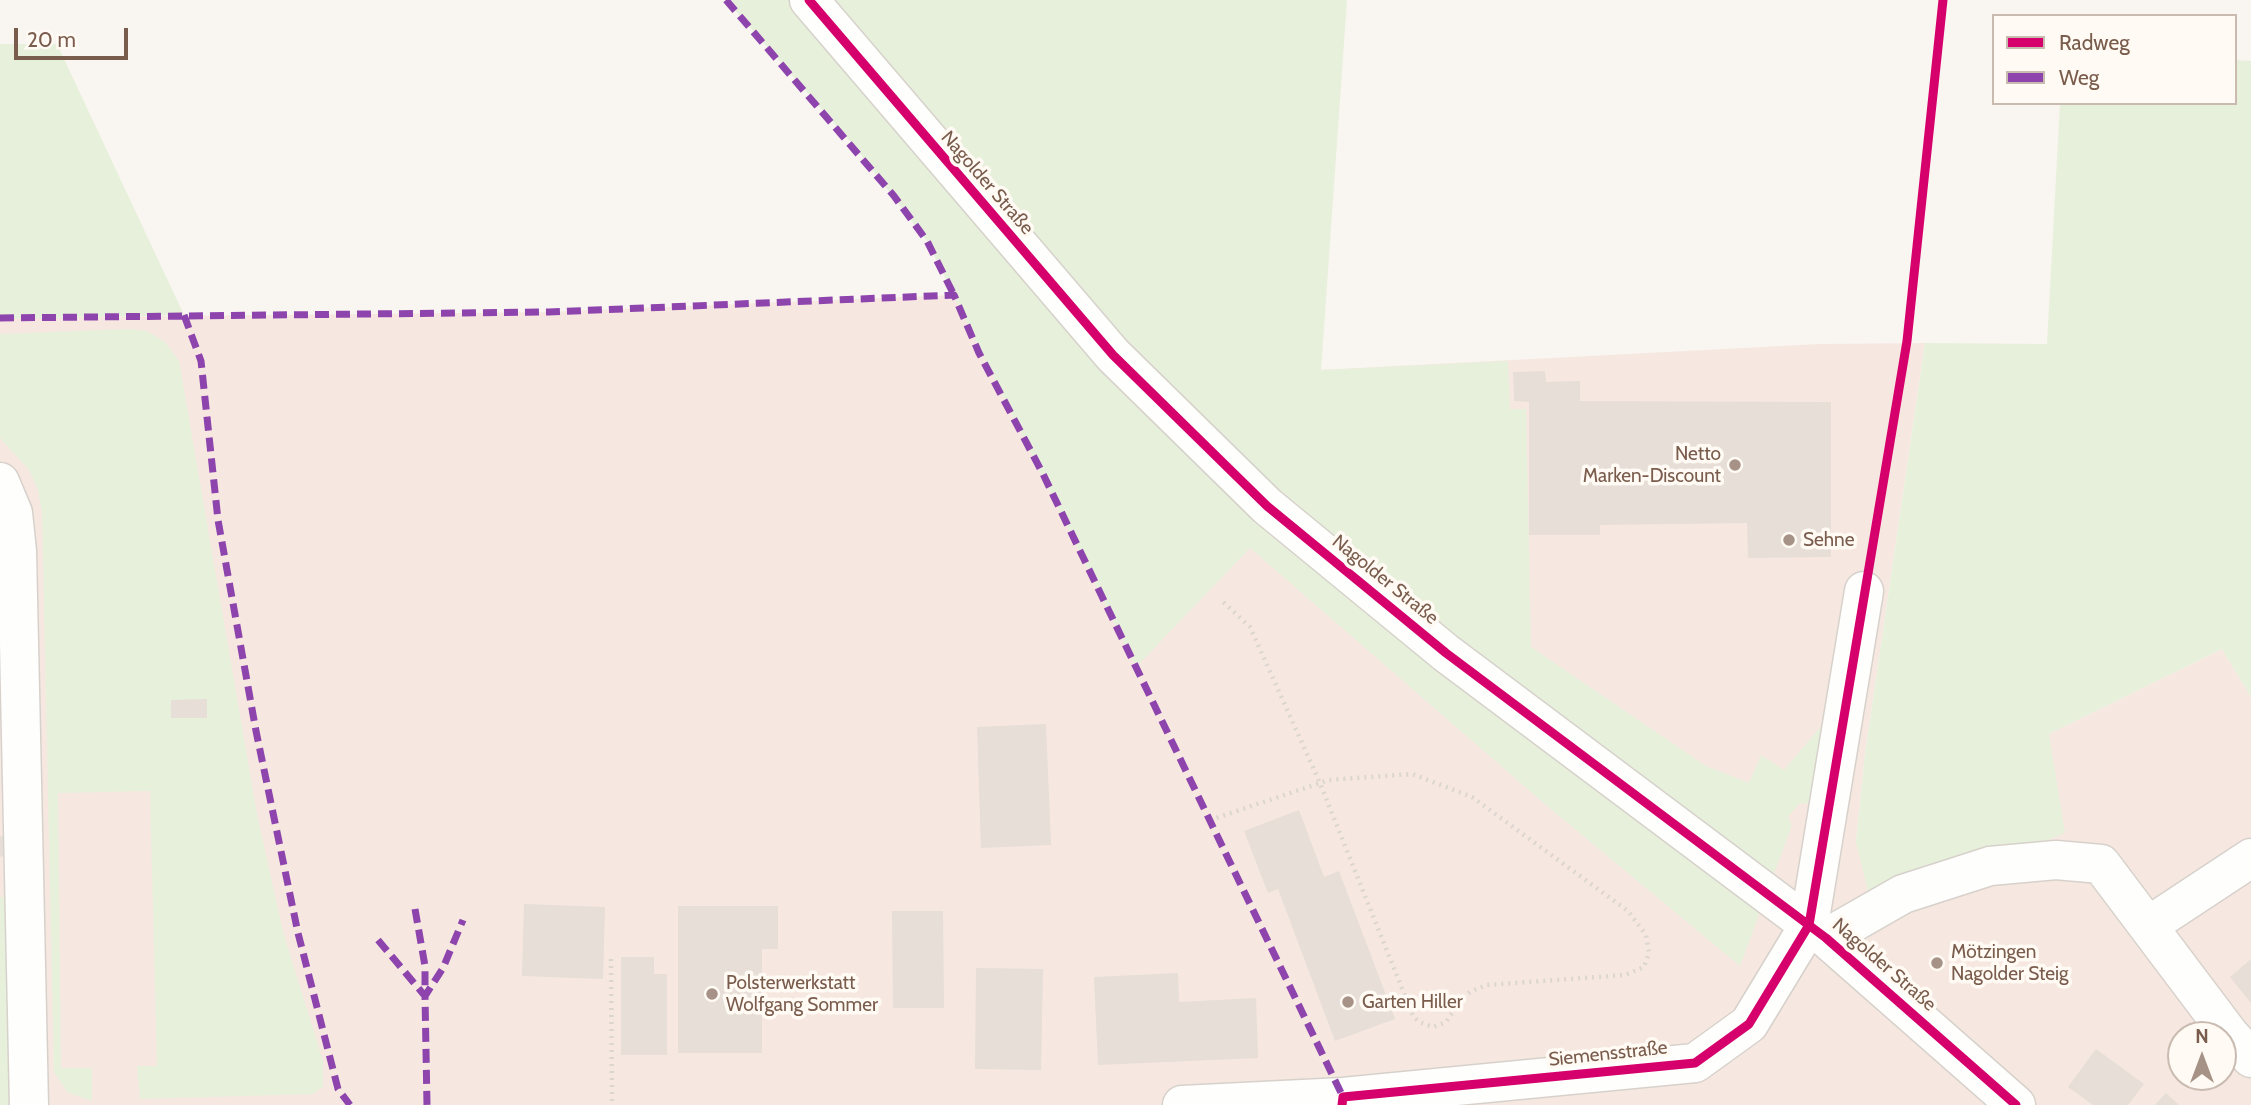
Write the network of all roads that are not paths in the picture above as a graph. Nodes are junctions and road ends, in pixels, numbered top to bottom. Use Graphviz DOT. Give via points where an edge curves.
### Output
graph roads {
  1 [pos="809,0"];
  2 [pos="0,482"];
  3 [pos="1864,591"];
  4 [pos="2251,858"];
  5 [pos="2148,926"];
  6 [pos="1818,931"];
  7 [pos="2251,1058"];
  8 [pos="1342,1101"];
  9 [pos="29,1105"];
  10 [pos="1182,1105"];
  11 [pos="2016,1105"];
  1 -- 6 [label="street, Nagolder Straße" via="1114,355 1267,506 1446,653"];
  2 -- 9 [label="street" via="13,513 17,551"];
  3 -- 6 [label="street"];
  4 -- 5 [label="street"];
  5 -- 6 [label="street" via="2101,864 2056,860 1990,866 1903,894"];
  5 -- 7 [label="street"];
  6 -- 8 [label="street, Siemensstraße" via="1749,1024 1695,1063"];
  6 -- 11 [label="street, Nagolder Straße"];
  8 -- 10 [label="street, Siemensstraße"];
}
